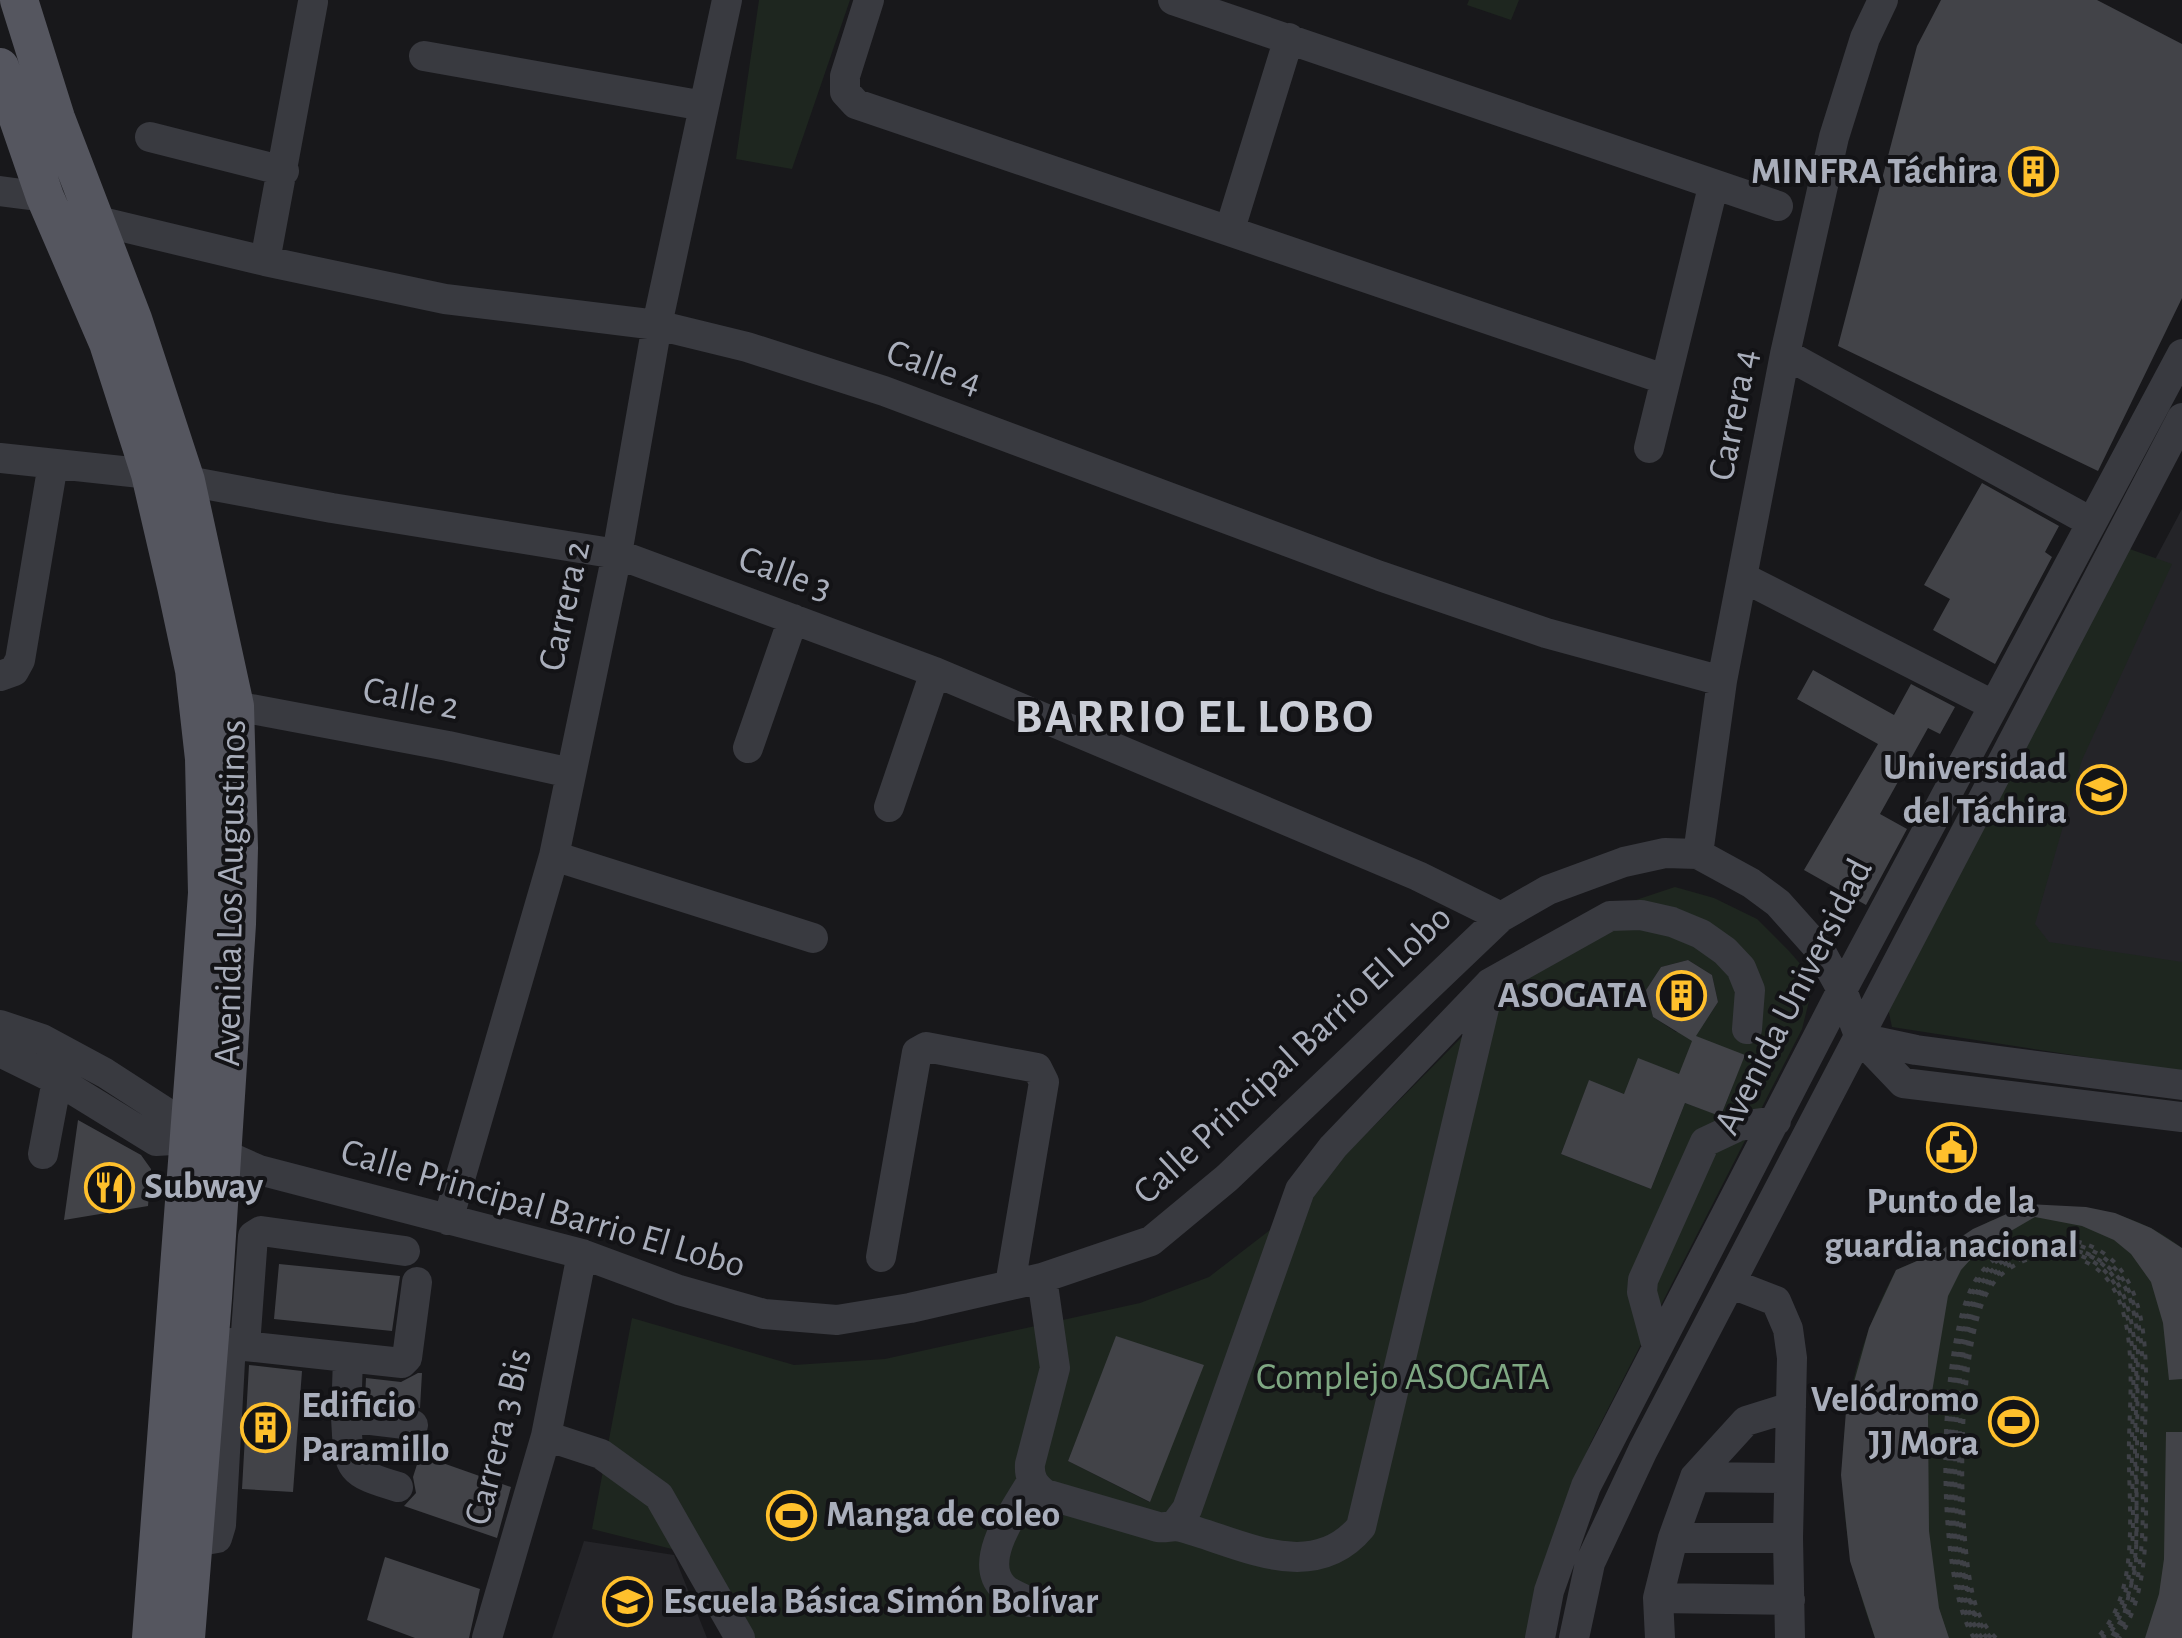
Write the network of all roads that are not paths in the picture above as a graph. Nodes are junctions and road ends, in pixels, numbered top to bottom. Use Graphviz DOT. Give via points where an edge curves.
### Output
graph roads {
  1 [pos="19,0"];
  2 [pos="728,0"];
  3 [pos="869,0"];
  4 [pos="1173,0"];
  5 [pos="1883,0"];
  6 [pos="313,2"];
  7 [pos="1288,38"];
  8 [pos="424,56"];
  9 [pos="0,67"];
  10 [pos="704,106"];
  11 [pos="150,137"];
  12 [pos="284,170"];
  13 [pos="1713,187"];
  14 [pos="0,191"];
  15 [pos="45,197"];
  16 [pos="1778,206"];
  17 [pos="94,220"];
  18 [pos="1230,229"];
  19 [pos="265,262"];
  20 [pos="658,325"];
  21 [pos="1785,354"];
  22 [pos="2182,354"];
  23 [pos="1664,379"];
  24 [pos="2182,418"];
  25 [pos="1649,448"];
  26 [pos="0,458"];
  27 [pos="53,464"];
  28 [pos="168,478"];
  29 [pos="2091,522"];
  30 [pos="618,554"];
  31 [pos="1744,578"];
  32 [pos="794,618"];
  33 [pos="935,672"];
  34 [pos="0,676"];
  35 [pos="1722,681"];
  36 [pos="1994,704"];
  37 [pos="235,706"];
  38 [pos="748,748"];
  39 [pos="570,774"];
  40 [pos="889,807"];
  41 [pos="1698,854"];
  42 [pos="554,856"];
  43 [pos="1501,917"];
  44 [pos="812,938"];
  45 [pos="1490,982"];
  46 [pos="1842,990"];
  47 [pos="0,1025"];
  48 [pos="1747,1028"];
  49 [pos="1860,1038"];
  50 [pos="0,1052"];
  51 [pos="57,1080"];
  52 [pos="2182,1085"];
  53 [pos="2182,1118"];
  54 [pos="1776,1121"];
  55 [pos="189,1140"];
  56 [pos="42,1154"];
  57 [pos="223,1157"];
  58 [pos="448,1220"];
  59 [pos="405,1251"];
  60 [pos="582,1254"];
  61 [pos="881,1258"];
  62 [pos="1042,1278"];
  63 [pos="418,1282"];
  64 [pos="1732,1284"];
  65 [pos="1010,1285"];
  66 [pos="229,1343"];
  67 [pos="1656,1346"];
  68 [pos="348,1358"];
  69 [pos="1792,1406"];
  70 [pos="346,1417"];
  71 [pos="412,1426"];
  72 [pos="546,1436"];
  73 [pos="1695,1477"];
  74 [pos="1788,1478"];
  75 [pos="1032,1481"];
  76 [pos="398,1487"];
  77 [pos="1175,1525"];
  78 [pos="1673,1538"];
  79 [pos="1788,1538"];
  80 [pos="1658,1598"];
  81 [pos="1790,1600"];
  82 [pos="1030,1602"];
  83 [pos="151,1638"];
  84 [pos="186,1638"];
  85 [pos="487,1638"];
  86 [pos="740,1638"];
  87 [pos="1540,1638"];
  88 [pos="1574,1638"];
  89 [pos="1660,1638"];
  90 [pos="1790,1638"];
  1 -- 17 [label="main road, Avenida Los Augustinos"];
  2 -- 10 [label="street, Carrera 2"];
  3 -- 18 [label="street" via="845,76 845,92 856,104"];
  4 -- 7 [label="street"];
  5 -- 21 [label="street, Carrera 4" via="1834,137"];
  6 -- 12 [label="street"];
  7 -- 13 [label="street"];
  7 -- 18 [label="street"];
  8 -- 10 [label="street"];
  9 -- 15 [label="main road, Avenida Los Augustinos"];
  10 -- 20 [label="street, Carrera 2"];
  11 -- 12 [label="street"];
  12 -- 19 [label="street"];
  13 -- 16 [label="street"];
  13 -- 23 [label="street"];
  14 -- 15 [label="street"];
  15 -- 28 [label="main road, Avenida Los Augustinos"];
  17 -- 19 [label="street, Calle 4"];
  17 -- 28 [label="main road, Avenida Los Augustinos" via="133,319"];
  18 -- 23 [label="street"];
  19 -- 20 [label="street, Calle 4" via="445,299"];
  20 -- 30 [label="street, Carrera 2"];
  20 -- 35 [label="street, Calle 4" via="884,391 1546,633"];
  21 -- 29 [label="street"];
  21 -- 31 [label="street, Carrera 4"];
  22 -- 29 [label="street, Avenida Universidad"];
  23 -- 25 [label="street"];
  24 -- 49 [label="street, Avenida Universidad"];
  26 -- 27 [label="street, Calle 3"];
  27 -- 28 [label="street, Calle 3"];
  27 -- 34 [label="street" via="20,660"];
  28 -- 30 [label="street, Calle 3"];
  28 -- 37 [label="main road, Avenida Los Augustinos"];
  28 -- 55 [label="main road, Avenida Los Augustinos" via="204,759 206,893"];
  29 -- 36 [label="street, Avenida Universidad"];
  30 -- 32 [label="street, Calle 3"];
  30 -- 39 [label="street, Carrera 2"];
  31 -- 35 [label="street, Carrera 4"];
  31 -- 36 [label="street"];
  32 -- 33 [label="street, Calle 3"];
  32 -- 38 [label="street"];
  33 -- 40 [label="street"];
  33 -- 43 [label="street, Calle 3"];
  35 -- 41 [label="street, Carrera 4"];
  36 -- 46 [label="street, Avenida Universidad"];
  37 -- 39 [label="street, Calle 2"];
  37 -- 57 [label="main road, Avenida Los Augustinos" via="238,924"];
  39 -- 42 [label="street, Carrera 2"];
  41 -- 43 [label="street, Calle Principal Barrio El Lobo" via="1665,853 1611,866"];
  41 -- 46 [label="street" via="1778,904 1820,950"];
  42 -- 44 [label="street"];
  42 -- 58 [label="street, Carrera 2"];
  43 -- 62 [label="street, Calle Principal Barrio El Lobo" via="1240,1166 1150,1242"];
  45 -- 48 [label="street" via="1610,916 1641,915 1700,934 1741,968 1750,990"];
  45 -- 77 [label="street" via="1300,1190 1188,1509"];
  45 -- 77 [label="street" via="1361,1526 1327,1552 1288,1556 1243,1550"];
  46 -- 49 [label="street"];
  46 -- 54 [label="street, Avenida Universidad"];
  47 -- 55 [label="street" via="105,1073 173,1117"];
  49 -- 52 [label="street"];
  49 -- 53 [label="street" via="1903,1083"];
  49 -- 64 [label="street, Avenida Universidad"];
  50 -- 51 [label="street"];
  51 -- 55 [label="street" via="156,1141"];
  51 -- 56 [label="street"];
  54 -- 67 [label="street, Avenida Universidad"];
  54 -- 67 [label="street" via="1739,1126 1705,1142 1643,1280"];
  55 -- 57 [label="street, Calle Principal Barrio El Lobo"];
  55 -- 83 [label="main road, Avenida Los Augustinos"];
  57 -- 58 [label="street, Calle Principal Barrio El Lobo"];
  57 -- 66 [label="main road, Avenida Los Augustinos"];
  58 -- 60 [label="street, Calle Principal Barrio El Lobo"];
  59 -- 66 [label="street" via="262,1231 253,1236"];
  60 -- 65 [label="street, Calle Principal Barrio El Lobo" via="764,1314 838,1320"];
  60 -- 72 [label="street, Carrera 3 Bis"];
  61 -- 65 [label="street" via="916,1052 926,1047 1038,1068 1044,1082"];
  62 -- 65 [label="street, Calle Principal Barrio El Lobo"];
  62 -- 75 [label="street" via="1056,1368 1030,1464"];
  63 -- 68 [label="street" via="407,1358 396,1364"];
  64 -- 69 [label="street" via="1776,1301 1788,1328"];
  64 -- 88 [label="street, Avenida Universidad" via="1597,1547"];
  66 -- 68 [label="street"];
  66 -- 84 [label="main road, Avenida Los Augustinos" via="194,1542"];
  67 -- 87 [label="street, Avenida Universidad" via="1586,1486 1548,1591"];
  68 -- 70 [label="street"];
  69 -- 73 [label="street" via="1746,1421"];
  69 -- 74 [label="street"];
  70 -- 71 [label="street"];
  70 -- 76 [label="street" via="349,1460 356,1470"];
  72 -- 85 [label="street, Carrera 3 Bis"];
  72 -- 86 [label="street" via="601,1454 659,1496"];
  73 -- 74 [label="street"];
  73 -- 78 [label="street"];
  74 -- 79 [label="street"];
  75 -- 77 [label="street" via="1045,1494 1158,1527"];
  75 -- 82 [label="street" via="992,1563 1002,1586"];
  78 -- 79 [label="street"];
  78 -- 80 [label="street"];
  79 -- 81 [label="street"];
  80 -- 81 [label="street"];
  80 -- 89 [label="street"];
  81 -- 90 [label="street"];
}
